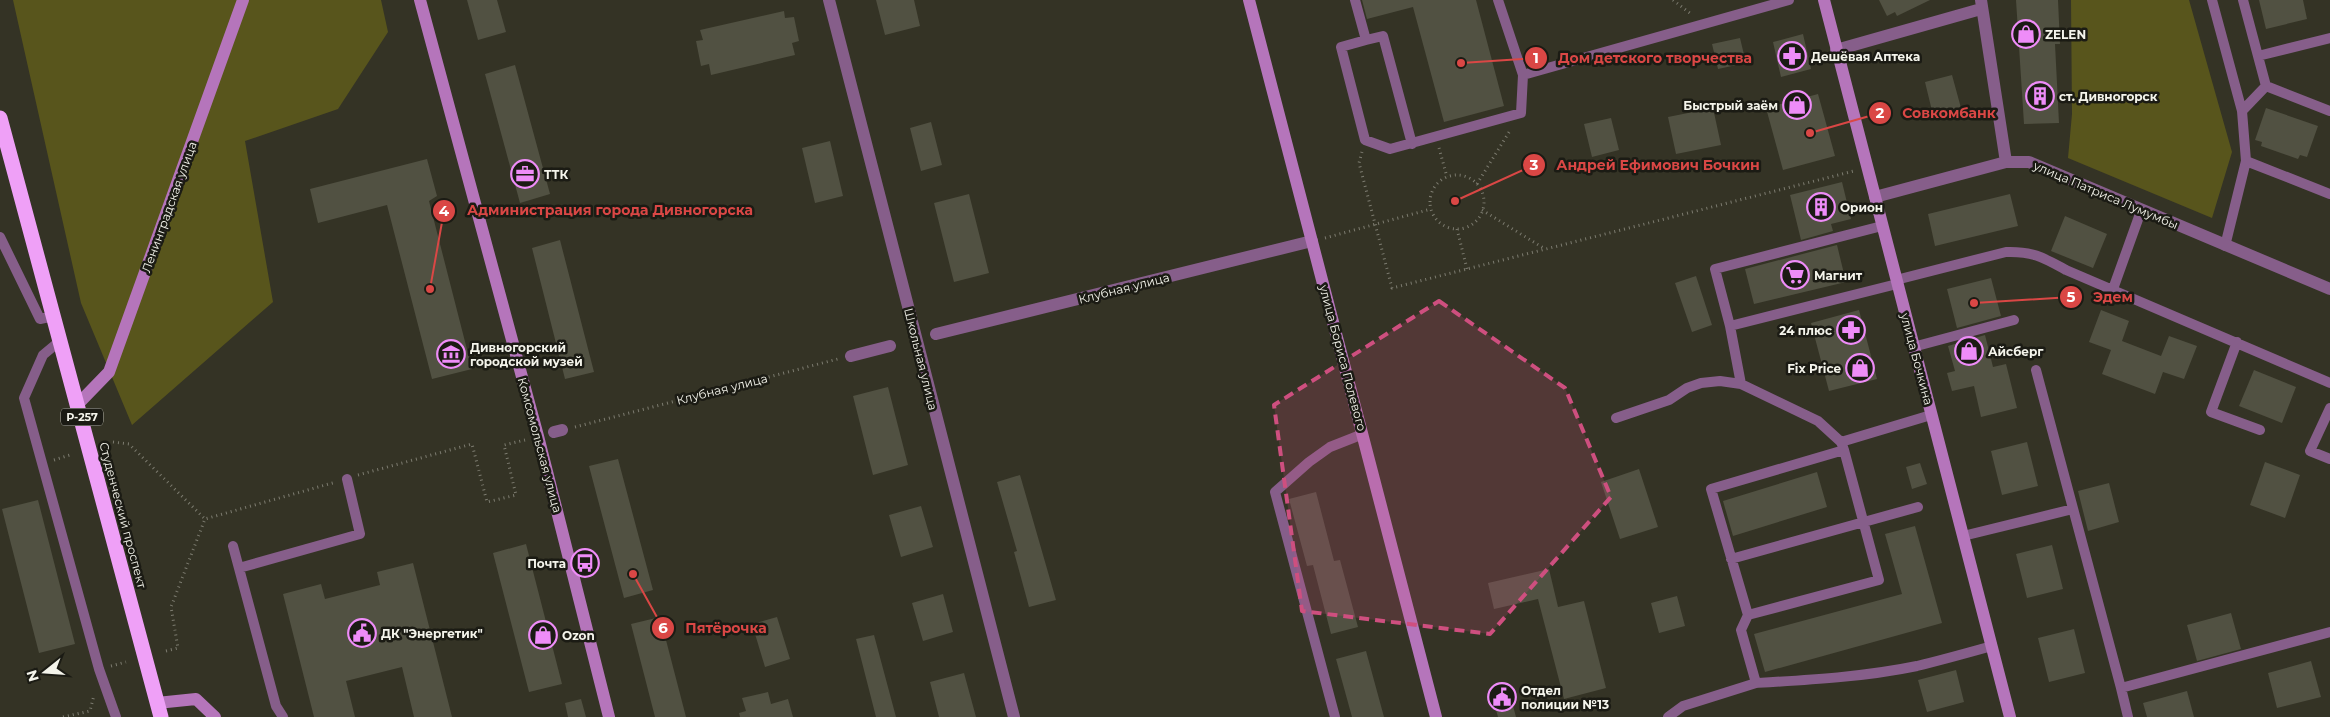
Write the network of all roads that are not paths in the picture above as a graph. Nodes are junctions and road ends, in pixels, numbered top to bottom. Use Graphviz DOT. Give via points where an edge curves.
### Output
graph roads {
  1 [pos="243,0"];
  2 [pos="420,0"];
  3 [pos="829,0"];
  4 [pos="1249,0"];
  5 [pos="1355,0"];
  6 [pos="1498,0"];
  7 [pos="1789,0"];
  8 [pos="1824,0"];
  9 [pos="2212,0"];
  10 [pos="2243,0"];
  11 [pos="1981,4"];
  12 [pos="2330,38"];
  13 [pos="1366,40"];
  14 [pos="1836,50"];
  15 [pos="2258,56"];
  16 [pos="1523,75"];
  17 [pos="2266,86"];
  18 [pos="2242,111"];
  19 [pos="2330,111"];
  20 [pos="0,118"];
  21 [pos="1412,144"];
  22 [pos="2246,161"];
  23 [pos="2006,162"];
  24 [pos="2330,194"];
  25 [pos="1874,197"];
  26 [pos="2141,211"];
  27 [pos="1882,226"];
  28 [pos="0,237"];
  29 [pos="1312,241"];
  30 [pos="2225,246"];
  31 [pos="1897,282"];
  32 [pos="2330,288"];
  33 [pos="2113,289"];
  34 [pos="54,316"];
  35 [pos="2014,320"];
  36 [pos="1730,326"];
  37 [pos="936,334"];
  38 [pos="61,340"];
  39 [pos="2237,342"];
  40 [pos="890,346"];
  41 [pos="1914,346"];
  42 [pos="851,356"];
  43 [pos="2036,370"];
  44 [pos="2330,383"];
  45 [pos="1741,384"];
  46 [pos="78,404"];
  47 [pos="2330,408"];
  48 [pos="1931,416"];
  49 [pos="1616,418"];
  50 [pos="2260,430"];
  51 [pos="1363,434"];
  52 [pos="1842,446"];
  53 [pos="2330,459"];
  54 [pos="347,479"];
  55 [pos="1918,507"];
  56 [pos="2073,509"];
  57 [pos="1864,522"];
  58 [pos="1963,536"];
  59 [pos="233,546"];
  60 [pos="1731,559"];
  61 [pos="239,568"];
  62 [pos="1748,615"];
  63 [pos="2330,633"];
  64 [pos="1992,646"];
  65 [pos="1756,683"];
  66 [pos="2121,688"];
  67 [pos="159,710"];
  68 [pos="116,717"];
  69 [pos="215,717"];
  70 [pos="283,717"];
  71 [pos="609,717"];
  72 [pos="1014,717"];
  73 [pos="1335,717"];
  74 [pos="1436,717"];
  75 [pos="1668,717"];
  76 [pos="2010,717"];
  77 [pos="2128,717"];
  1 -- 46 [label="main road, Ленинградская улица" via="109,372"];
  2 -- 71 [label="main road, Комсомольская улица" via="538,436"];
  3 -- 72 [label="street, Школьная улица"];
  4 -- 29 [label="main road, улица Бориса Полевого"];
  5 -- 13 [label="lane"];
  6 -- 16 [label="lane"];
  7 -- 16 [label="lane"];
  8 -- 14 [label="main road, улица Бочкина"];
  9 -- 18 [label="lane"];
  10 -- 15 [label="lane"];
  11 -- 14 [label="street"];
  11 -- 23 [label="street"];
  12 -- 15 [label="lane"];
  13 -- 21 [label="lane" via="1383,36"];
  13 -- 21 [label="lane" via="1341,47 1365,140 1390,149"];
  14 -- 25 [label="main road, улица Бочкина"];
  15 -- 17 [label="lane"];
  16 -- 21 [label="lane" via="1521,112"];
  17 -- 18 [label="lane"];
  17 -- 19 [label="lane"];
  18 -- 22 [label="lane"];
  20 -- 34 [label="highway, Студенческий проспект / Р-257"];
  22 -- 24 [label="lane"];
  22 -- 30 [label="lane"];
  23 -- 25 [label="street, улица Патриса Лумумбы"];
  23 -- 26 [label="street, улица Патриса Лумумбы" via="2029,162"];
  25 -- 27 [label="main road, улица Бочкина"];
  26 -- 30 [label="street, улица Патриса Лумумбы"];
  26 -- 33 [label="lane"];
  27 -- 31 [label="main road, улица Бочкина"];
  27 -- 36 [label="lane" via="1715,269"];
  28 -- 34 [label="lane" via="40,319"];
  29 -- 37 [label="street, Клубная улица"];
  29 -- 51 [label="main road, улица Бориса Полевого"];
  30 -- 32 [label="street, улица Патриса Лумумбы"];
  31 -- 33 [label="lane" via="2006,252 2023,252 2038,255"];
  31 -- 36 [label="lane"];
  31 -- 41 [label="main road, улица Бочкина"];
  33 -- 39 [label="lane"];
  34 -- 38 [label="highway, Студенческий проспект / Р-257"];
  35 -- 41 [label="lane"];
  36 -- 45 [label="lane"];
  38 -- 46 [label="highway, Студенческий проспект / Р-257"];
  38 -- 68 [label="lane" via="43,355 24,398 99,668"];
  39 -- 44 [label="lane"];
  39 -- 50 [label="lane" via="2211,412"];
  40 -- 42 [label="street"];
  41 -- 48 [label="main road, улица Бочкина"];
  43 -- 56 [label="lane"];
  45 -- 49 [label="lane" via="1720,380 1701,383 1669,400"];
  45 -- 52 [label="lane" via="1818,421"];
  46 -- 67 [label="highway, Студенческий проспект / Р-257"];
  47 -- 53 [label="lane" via="2310,451"];
  48 -- 52 [label="lane"];
  48 -- 58 [label="main road, улица Бочкина"];
  51 -- 73 [label="lane" via="1330,448 1275,492"];
  51 -- 74 [label="main road, улица Бориса Полевого"];
  52 -- 57 [label="lane"];
  52 -- 60 [label="lane" via="1711,489"];
  54 -- 61 [label="lane" via="360,534"];
  55 -- 57 [label="lane"];
  56 -- 58 [label="lane"];
  56 -- 66 [label="lane"];
  57 -- 60 [label="lane"];
  57 -- 62 [label="lane" via="1879,580"];
  58 -- 64 [label="main road, улица Бочкина"];
  59 -- 61 [label="lane"];
  60 -- 62 [label="lane"];
  61 -- 70 [label="lane" via="276,706"];
  62 -- 65 [label="lane" via="1741,630"];
  63 -- 66 [label="lane"];
  64 -- 65 [label="lane" via="1916,666 1810,680"];
  64 -- 76 [label="main road, улица Бочкина"];
  65 -- 75 [label="lane" via="1684,706"];
  66 -- 77 [label="lane"];
  67 -- 69 [label="main road" via="196,699"];
}
